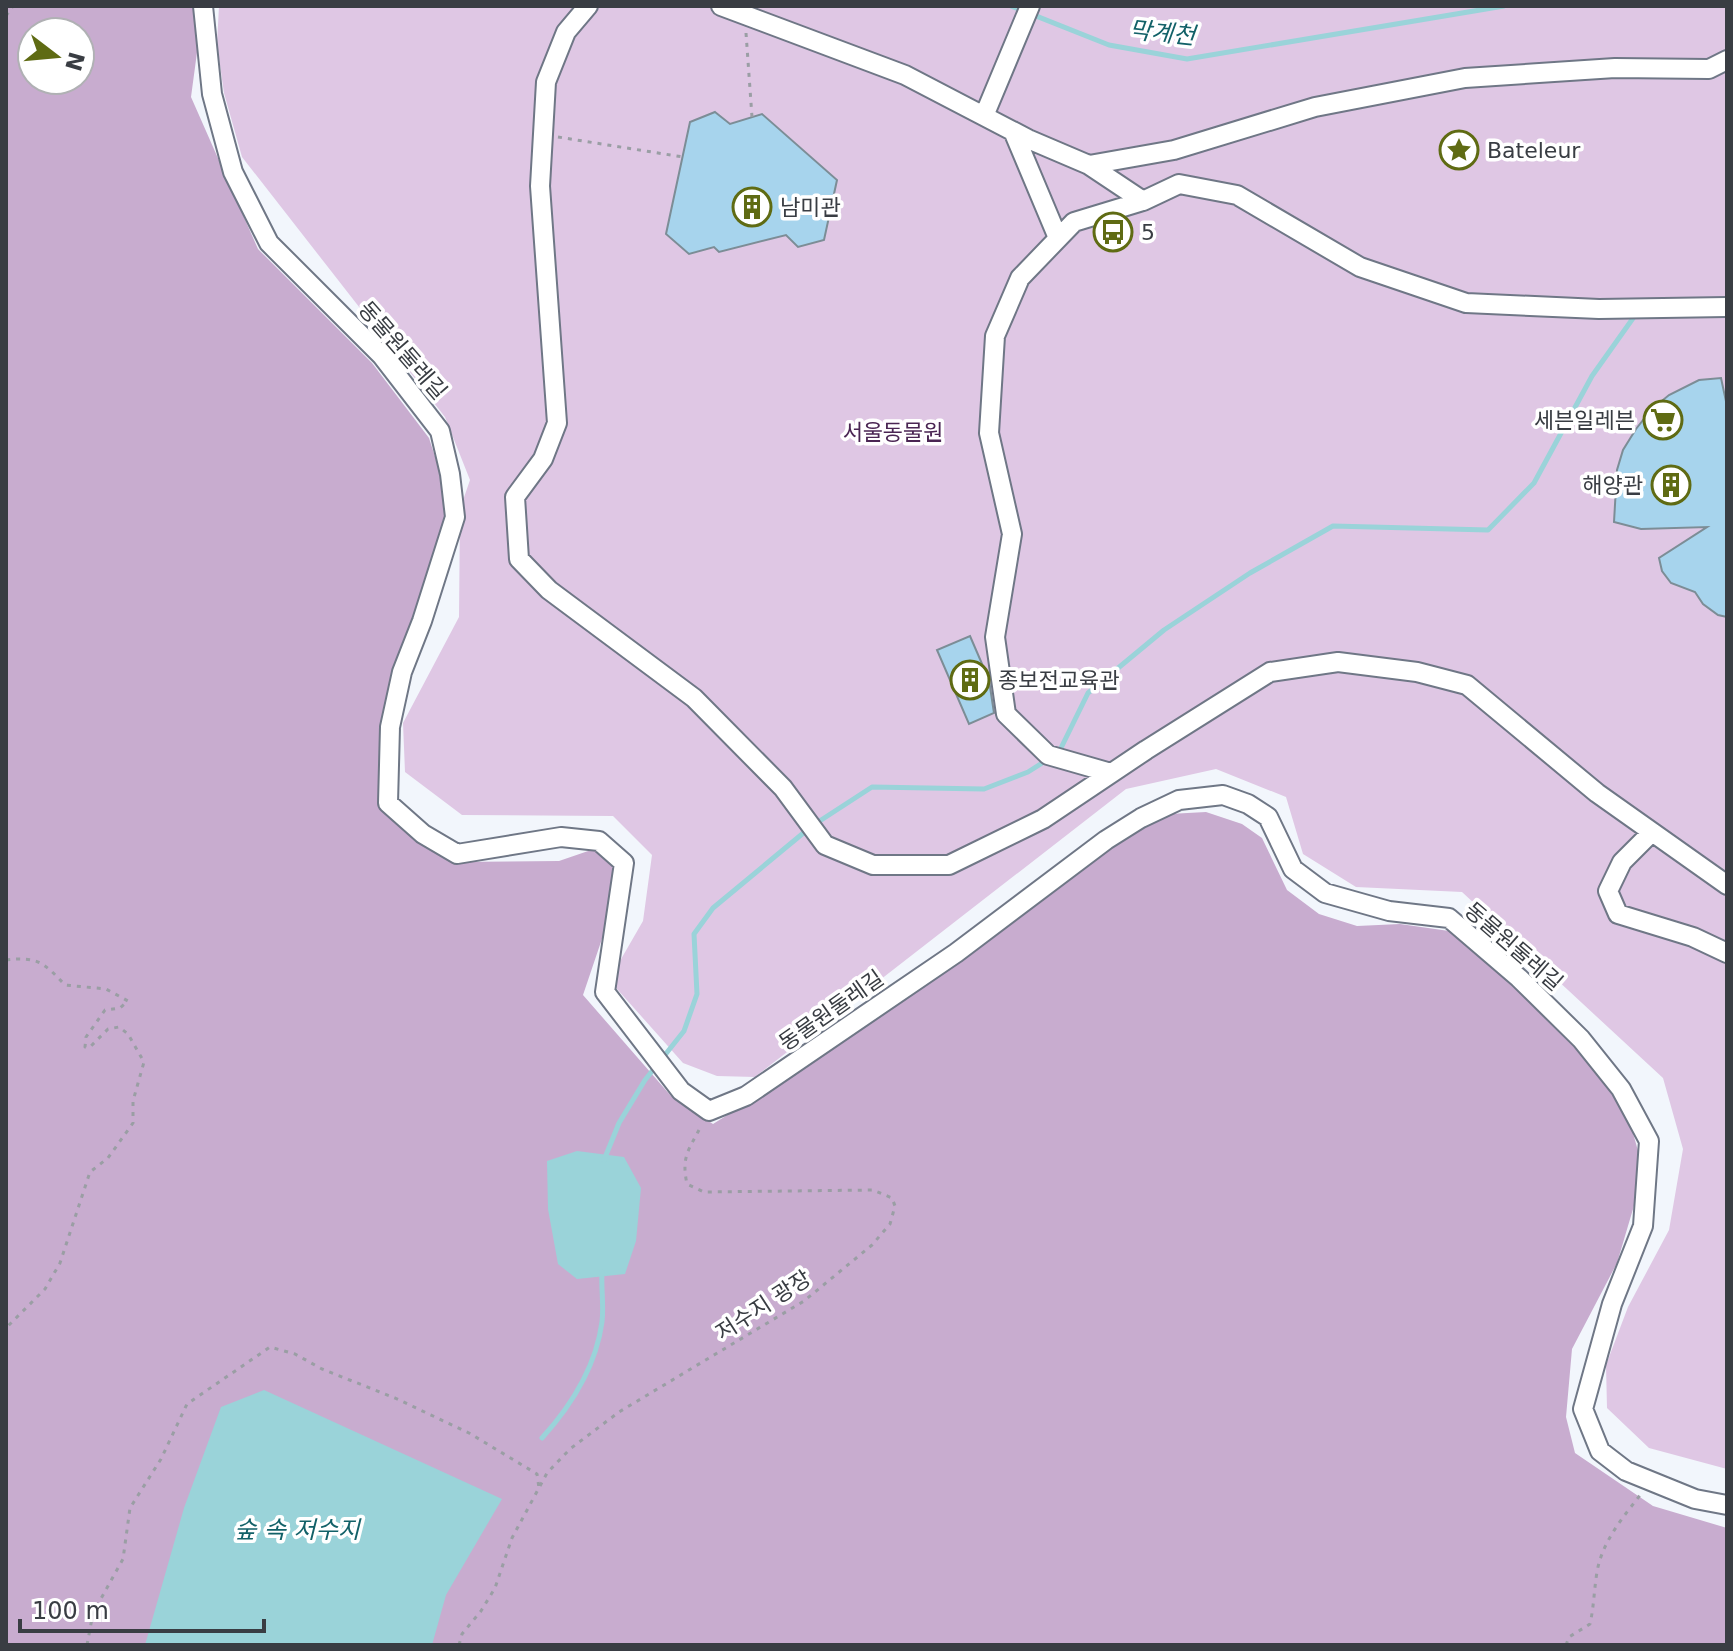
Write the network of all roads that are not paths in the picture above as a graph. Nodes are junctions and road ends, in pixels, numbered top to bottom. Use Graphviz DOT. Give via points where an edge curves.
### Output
graph roads {
  1 [pos="203,6"];
  2 [pos="588,6"];
  3 [pos="721,6"];
  4 [pos="1030,6"];
  5 [pos="1727,60"];
  6 [pos="984,116"];
  7 [pos="1013,131"];
  8 [pos="1089,165"];
  9 [pos="1143,201"];
  10 [pos="1058,238"];
  11 [pos="1727,307"];
  12 [pos="1111,773"];
  13 [pos="1652,832"];
  14 [pos="1727,885"];
  15 [pos="1727,953"];
  16 [pos="1727,1505"];
  1 -- 16 [label="street, 동물원둘레길" via="212,94 233,172 269,243 382,356 440,431 455,517 402,672 390,727 388,803 423,834 457,854 561,837 599,841 624,863 605,992 681,1091 709,1111 772,1080 1141,818 1179,800 1223,795 1248,804 1268,817 1293,869 1325,893 1376,908 1449,918 1581,1039 1621,1089 1649,1141 1643,1226 1612,1304 1583,1409 1600,1451 1626,1471 1695,1499"];
  2 -- 12 [label="street" via="566,32 546,82 540,186 557,423 543,459 515,497 519,559 549,590 694,698 783,788 825,845 873,865 949,865 1043,819"];
  3 -- 6 [label="street" via="905,75"];
  4 -- 6 [label="street"];
  5 -- 8 [label="street" via="1709,69 1615,68 1465,78 1315,107 1174,150"];
  6 -- 7 [label="street"];
  7 -- 8 [label="street"];
  7 -- 10 [label="street"];
  8 -- 9 [label="street"];
  9 -- 10 [label="street" via="1074,222"];
  9 -- 11 [label="street" via="1179,184 1237,195 1360,267 1466,303"];
  10 -- 12 [label="street" via="1020,278 995,336 989,433 1012,534 995,637 1006,714 1057,757"];
  12 -- 13 [label="street" via="1270,672 1338,662 1417,672 1467,685"];
  13 -- 14 [label="street"];
  13 -- 15 [label="street" via="1622,862 1608,891 1618,914"];
}
